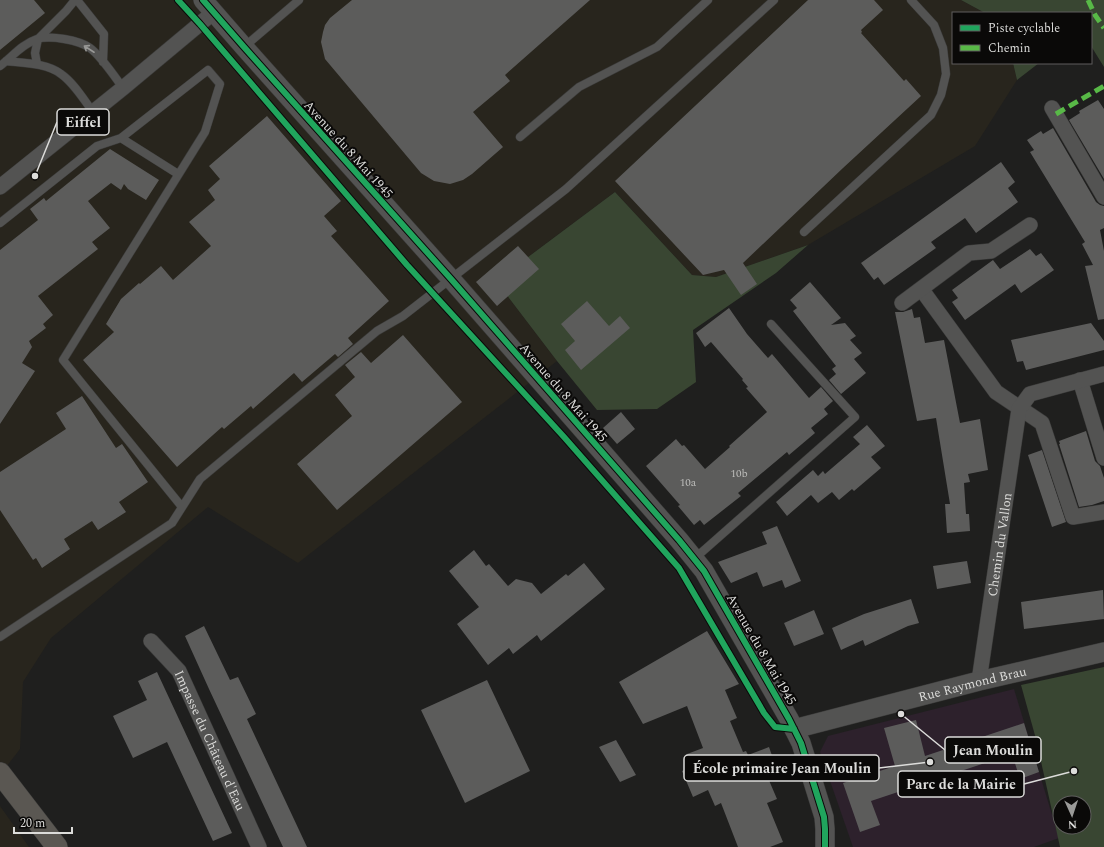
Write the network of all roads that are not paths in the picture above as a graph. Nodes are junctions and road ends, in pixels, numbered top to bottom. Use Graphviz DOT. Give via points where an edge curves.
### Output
graph roads {
  1 [pos="76,0"];
  2 [pos="299,0"];
  3 [pos="708,0"];
  4 [pos="774,0"];
  5 [pos="911,0"];
  6 [pos="208,6"];
  7 [pos="38,39"];
  8 [pos="244,47"];
  9 [pos="103,62"];
  10 [pos="3,64"];
  11 [pos="37,64"];
  12 [pos="123,88"];
  13 [pos="1052,108"];
  14 [pos="94,112"];
  15 [pos="520,137"];
  16 [pos="121,138"];
  17 [pos="178,174"];
  18 [pos="0,187"];
  19 [pos="1104,197"];
  20 [pos="0,223"];
  21 [pos="1030,225"];
  22 [pos="804,232"];
  23 [pos="451,279"];
  24 [pos="922,290"];
  25 [pos="902,303"];
  26 [pos="771,324"];
  27 [pos="1104,374"];
  28 [pos="1080,380"];
  29 [pos="1019,409"];
  30 [pos="1104,458"];
  31 [pos="182,507"];
  32 [pos="1104,512"];
  33 [pos="694,559"];
  34 [pos="0,638"];
  35 [pos="151,641"];
  36 [pos="1104,652"];
  37 [pos="980,681"];
  38 [pos="794,729"];
  39 [pos="0,772"];
  40 [pos="57,847"];
  41 [pos="259,847"];
  42 [pos="825,847"];
  1 -- 7 [label="lane"];
  1 -- 9 [label="lane" via="104,34"];
  2 -- 8 [label="lane"];
  3 -- 15 [label="lane" via="657,47 579,87"];
  4 -- 23 [label="lane" via="566,189"];
  5 -- 22 [label="lane" via="934,25 943,48 946,74 941,95 931,115"];
  6 -- 8 [label="street, Avenue du 8 Mai 1945"];
  6 -- 12 [label="street"];
  9 -- 7 [label="lane, one-way" via="90,48 74,41 57,38"];
  7 -- 10 [label="lane" via="21,48"];
  7 -- 11 [label="lane" via="35,53"];
  8 -- 23 [label="street, Avenue du 8 Mai 1945"];
  9 -- 12 [label="lane"];
  10 -- 11 [label="lane"];
  11 -- 14 [label="lane" via="61,73"];
  12 -- 14 [label="street"];
  13 -- 19 [label="street"];
  14 -- 18 [label="street"];
  16 -- 17 [label="lane"];
  16 -- 17 [label="lane" via="208,70 220,84 205,132"];
  16 -- 20 [label="lane" via="97,146"];
  17 -- 31 [label="lane" via="63,360"];
  21 -- 24 [label="street" via="991,251 969,254"];
  23 -- 31 [label="lane" via="403,316 377,331 200,479"];
  23 -- 33 [label="street, Avenue du 8 Mai 1945"];
  24 -- 25 [label="street"];
  24 -- 29 [label="street" via="996,392"];
  26 -- 33 [label="lane" via="855,417"];
  27 -- 28 [label="street"];
  28 -- 29 [label="street" via="1030,394"];
  28 -- 30 [label="street"];
  29 -- 32 [label="street" via="1042,423 1073,517"];
  29 -- 37 [label="street, Chemin du Vallon"];
  31 -- 34 [label="lane" via="172,523"];
  33 -- 38 [label="street, Avenue du 8 Mai 1945" via="704,571"];
  35 -- 41 [label="street, Impasse du Château d'Eau" via="179,671"];
  36 -- 37 [label="street, Rue Raymond Brau"];
  37 -- 38 [label="street, Rue Raymond Brau"];
  38 -- 42 [label="street, Avenue du 8 Mai 1945" via="801,743 824,817"];
  39 -- 40 [label="main road"];
}
